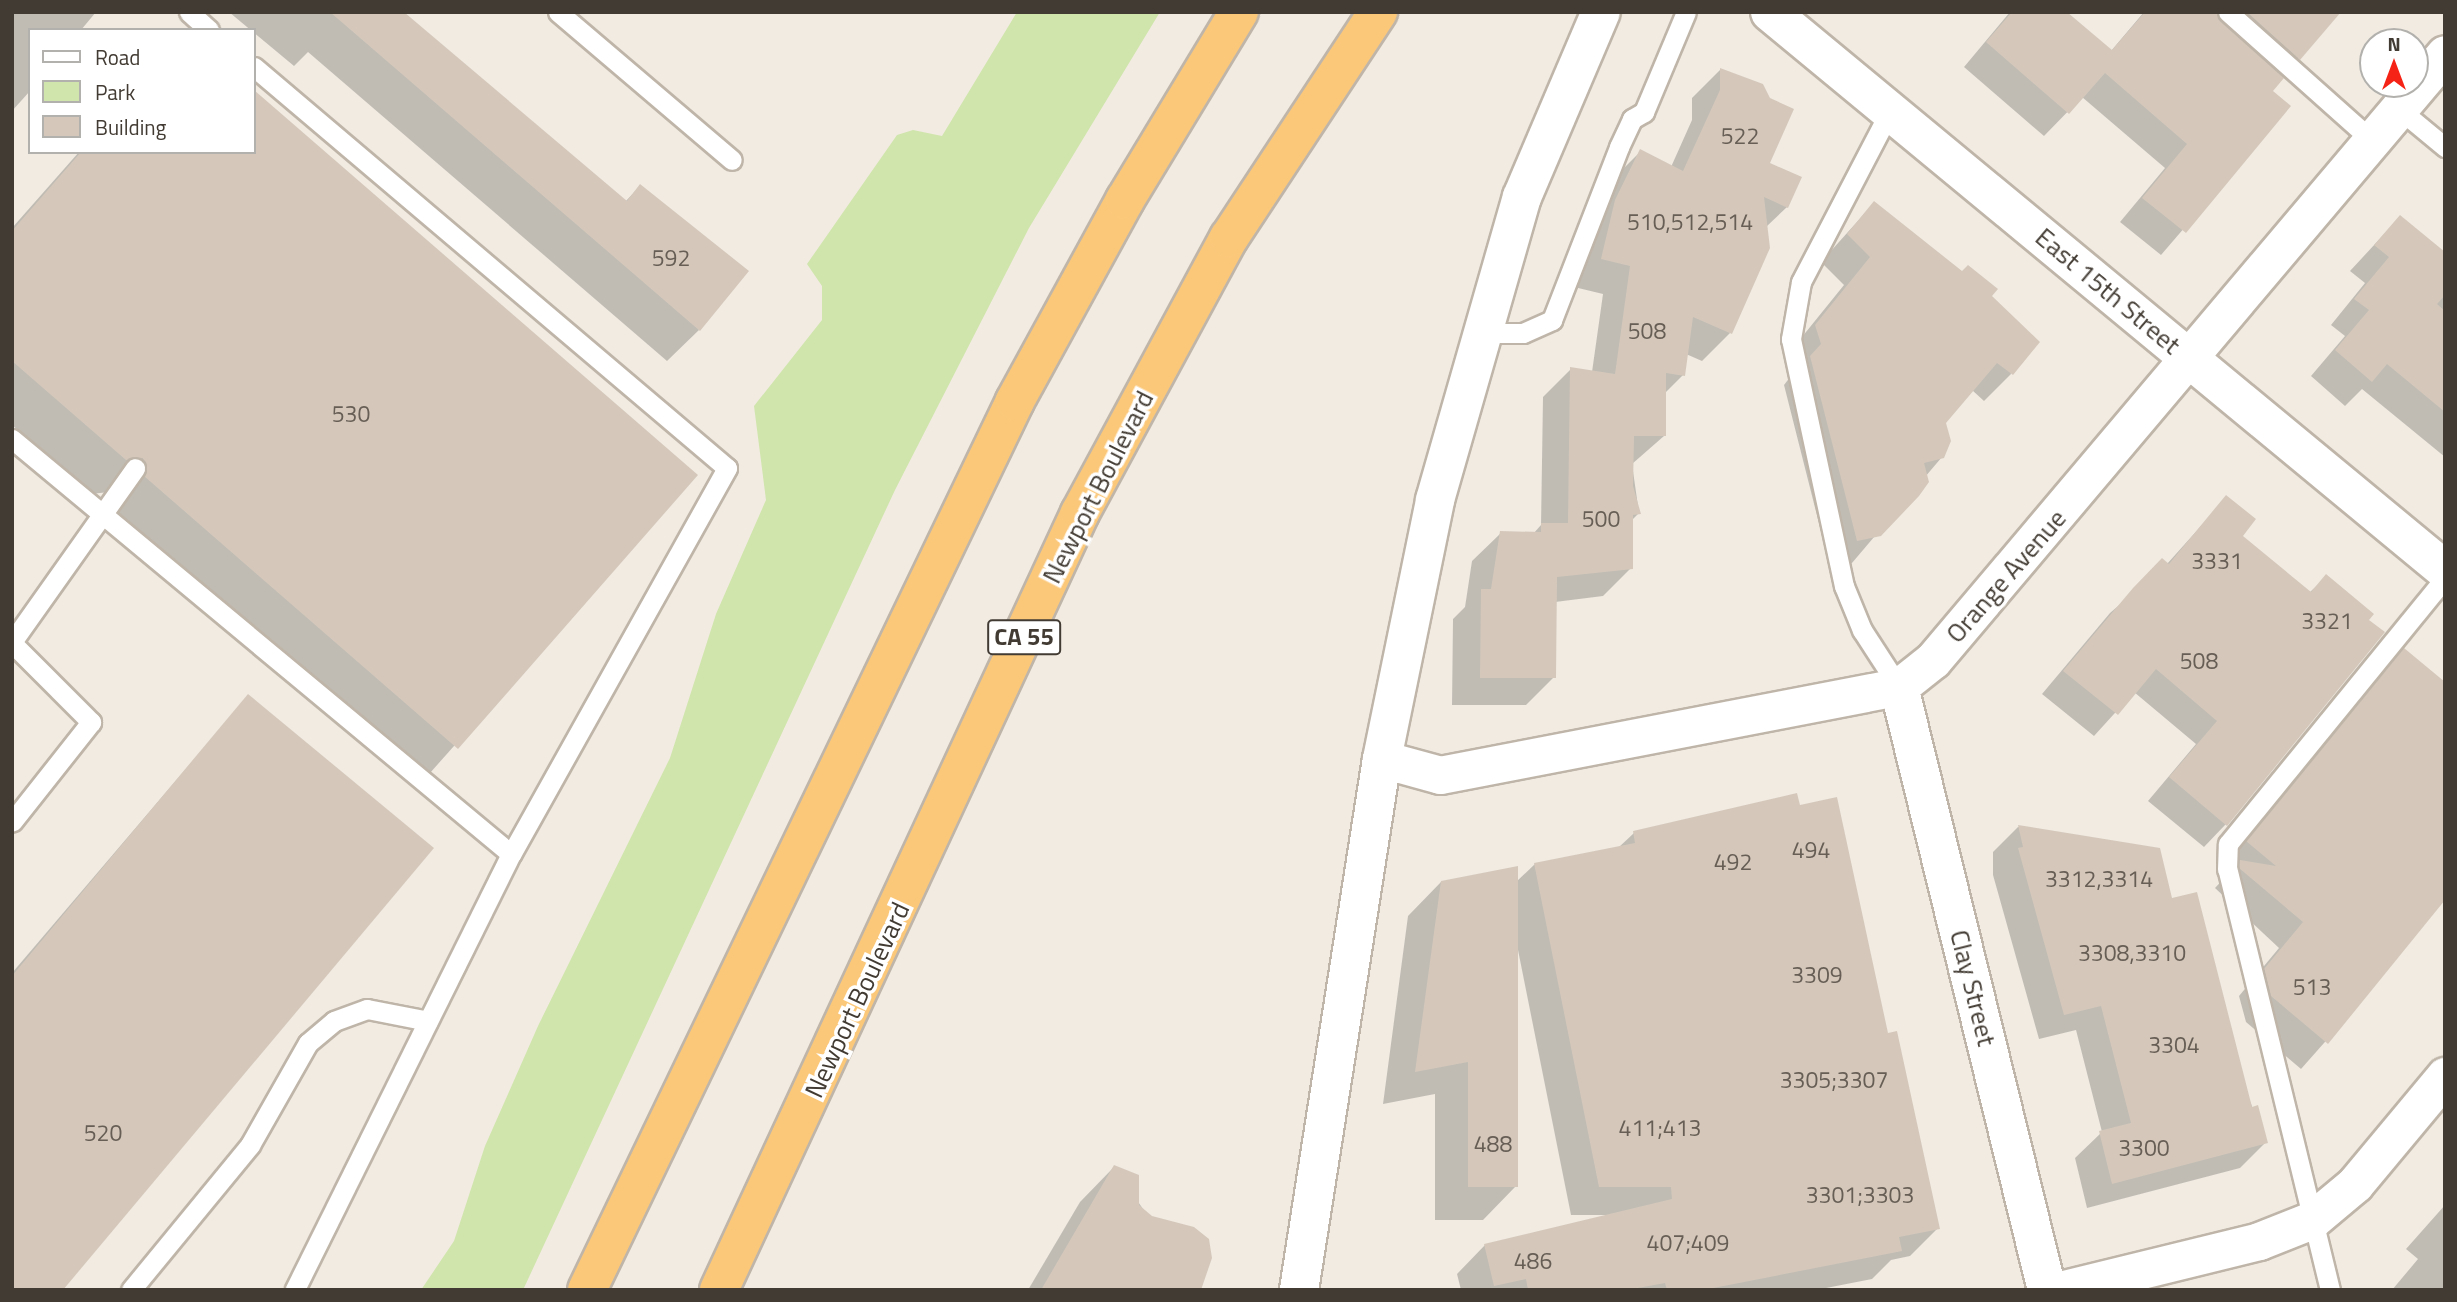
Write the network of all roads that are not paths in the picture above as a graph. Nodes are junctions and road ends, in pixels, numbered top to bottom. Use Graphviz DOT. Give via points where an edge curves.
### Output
graph roads {
  1 [pos="189,12"];
  2 [pos="558,12"];
  3 [pos="1239,12"];
  4 [pos="1378,12"];
  5 [pos="1601,12"];
  6 [pos="1686,12"];
  7 [pos="1770,12"];
  8 [pos="2228,12"];
  9 [pos="207,28"];
  10 [pos="2445,54"];
  11 [pos="256,69"];
  12 [pos="2399,109"];
  13 [pos="1890,111"];
  14 [pos="2373,141"];
  15 [pos="2445,147"];
  16 [pos="732,160"];
  17 [pos="1483,333"];
  18 [pos="2192,360"];
  19 [pos="12,439"];
  20 [pos="135,468"];
  21 [pos="100,512"];
  22 [pos="2445,570"];
  23 [pos="2445,578"];
  24 [pos="12,642"];
  25 [pos="1899,687"];
  26 [pos="1382,759"];
  27 [pos="12,822"];
  28 [pos="511,854"];
  29 [pos="428,1021"];
  30 [pos="2445,1076"];
  31 [pos="2312,1220"];
  32 [pos="131,1290"];
  33 [pos="295,1290"];
  34 [pos="587,1290"];
  35 [pos="719,1290"];
  36 [pos="1298,1290"];
  37 [pos="2048,1290"];
  38 [pos="2060,1290"];
  39 [pos="2330,1290"];
  1 -- 9 [label="lane"];
  2 -- 16 [label="lane"];
  3 -- 34 [label="highway" via="1125,200 1015,401"];
  4 -- 35 [label="highway, Newport Boulevard / CA 55" via="1229,238 1080,513"];
  5 -- 17 [label="street" via="1522,197"];
  6 -- 17 [label="lane" via="1643,112 1632,119 1619,147 1552,320 1523,333"];
  7 -- 13 [label="street, East 15th Street"];
  8 -- 14 [label="lane"];
  10 -- 12 [label="street, Orange Avenue"];
  11 -- 28 [label="lane" via="727,468"];
  12 -- 14 [label="street, Orange Avenue"];
  12 -- 15 [label="lane"];
  13 -- 18 [label="street, East 15th Street"];
  13 -- 25 [label="lane" via="1801,282 1791,339 1844,586 1862,630"];
  14 -- 18 [label="street, Orange Avenue"];
  17 -- 26 [label="street" via="1435,500"];
  18 -- 22 [label="street, East 15th Street"];
  18 -- 25 [label="street, Orange Avenue" via="1933,660"];
  19 -- 21 [label="lane"];
  20 -- 21 [label="lane"];
  21 -- 24 [label="lane"];
  21 -- 28 [label="lane"];
  23 -- 31 [label="lane" via="2228,844 2227,869"];
  24 -- 27 [label="lane" via="91,722"];
  25 -- 26 [label="street, Orange Avenue" via="1440,775"];
  25 -- 37 [label="street, Clay Street"];
  26 -- 36 [label="street"];
  28 -- 29 [label="lane"];
  29 -- 32 [label="lane" via="367,1009 334,1021 308,1043 250,1145"];
  29 -- 33 [label="lane"];
  30 -- 31 [label="street" via="2355,1184"];
  31 -- 38 [label="street" via="2259,1241"];
  31 -- 39 [label="lane"];
}
